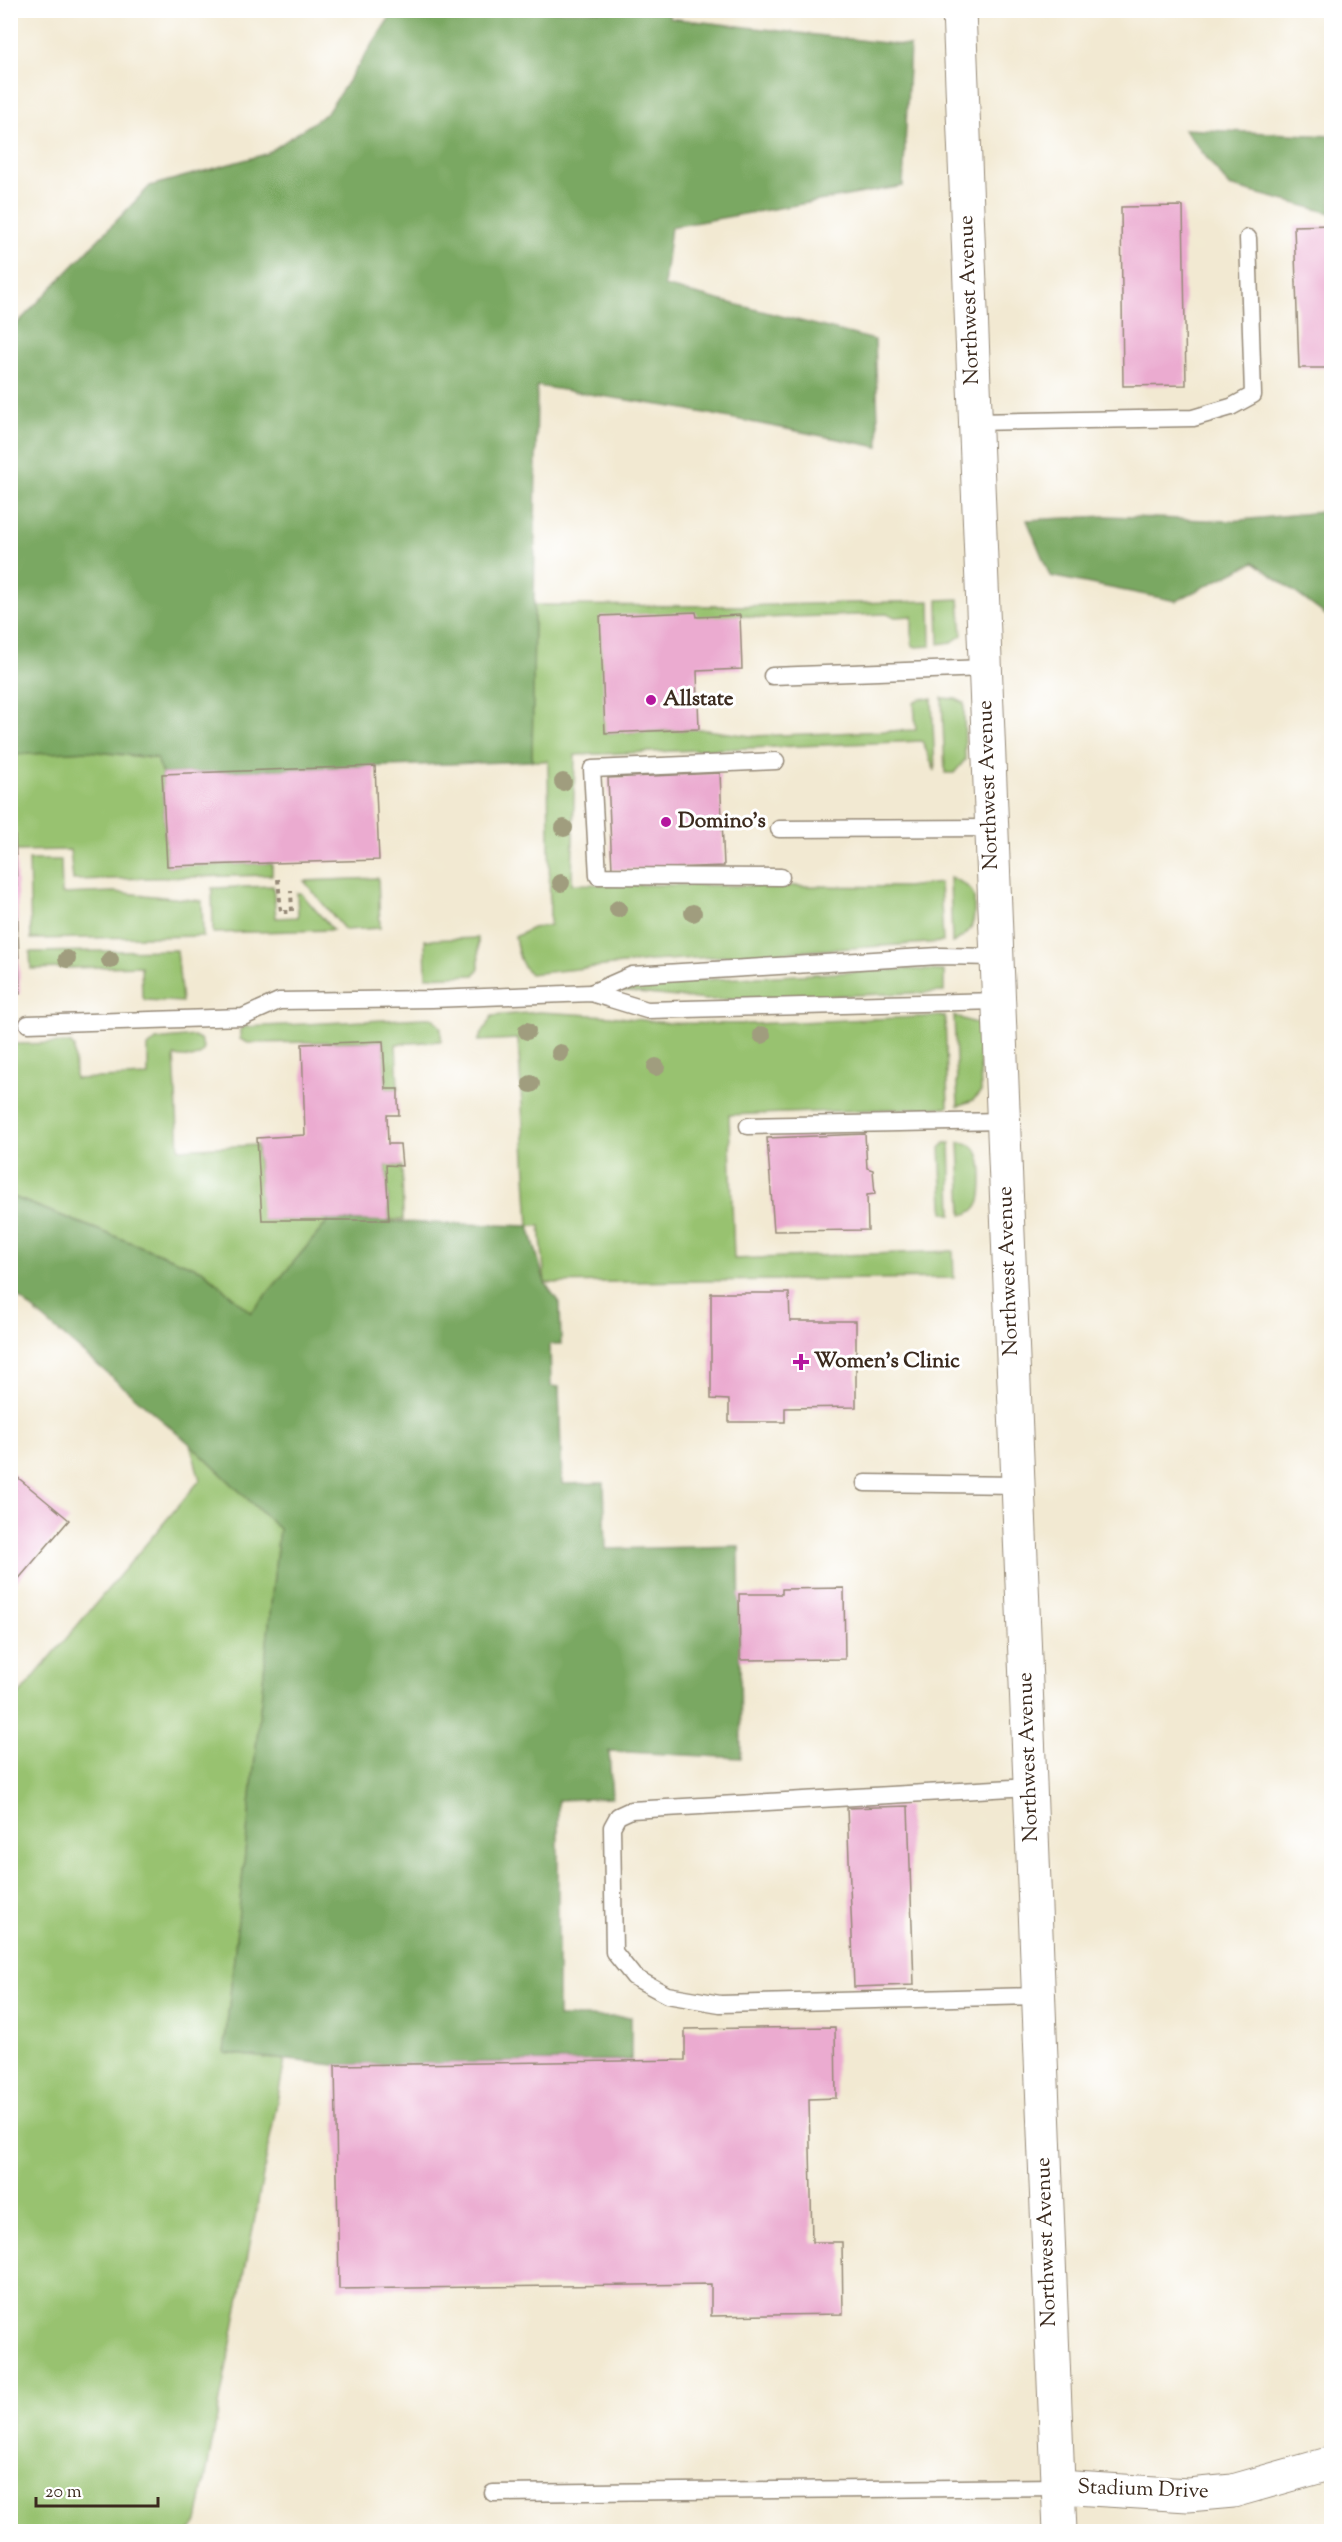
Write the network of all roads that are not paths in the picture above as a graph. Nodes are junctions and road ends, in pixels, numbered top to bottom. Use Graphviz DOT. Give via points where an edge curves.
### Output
graph roads {
  1 [pos="959,10"];
  2 [pos="1248,238"];
  3 [pos="975,422"];
  4 [pos="985,668"];
  5 [pos="772,676"];
  6 [pos="776,761"];
  7 [pos="991,828"];
  8 [pos="778,829"];
  9 [pos="781,877"];
  10 [pos="996,957"];
  11 [pos="591,993"];
  12 [pos="998,1001"];
  13 [pos="28,1024"];
  14 [pos="1004,1121"];
  15 [pos="748,1126"];
  16 [pos="865,1483"];
  17 [pos="1018,1485"];
  18 [pos="1030,1787"];
  19 [pos="1037,1996"];
  20 [pos="1332,2463"];
  21 [pos="1058,2487"];
  22 [pos="493,2493"];
  23 [pos="1060,2532"];
  1 -- 3 [label="street, Northwest Avenue"];
  2 -- 3 [label="lane" via="1253,395 1231,407 1193,418"];
  3 -- 4 [label="street, Northwest Avenue"];
  4 -- 5 [label="lane"];
  4 -- 7 [label="street, Northwest Avenue"];
  6 -- 9 [label="lane" via="592,769 598,876"];
  7 -- 8 [label="lane"];
  7 -- 10 [label="street, Northwest Avenue"];
  10 -- 11 [label="lane" via="939,956 632,975"];
  10 -- 12 [label="street, Northwest Avenue"];
  11 -- 12 [label="lane" via="647,1010"];
  11 -- 13 [label="lane" via="279,1001 243,1017"];
  12 -- 14 [label="street, Northwest Avenue"];
  14 -- 15 [label="lane"];
  14 -- 17 [label="street, Northwest Avenue"];
  16 -- 17 [label="lane"];
  17 -- 18 [label="street, Northwest Avenue"];
  18 -- 19 [label="street, Northwest Avenue"];
  18 -- 19 [label="lane" via="631,1810 618,1816 612,1827 614,1952 634,1977 667,1995 720,2004"];
  19 -- 21 [label="street, Northwest Avenue"];
  20 -- 21 [label="street, Stadium Drive" via="1233,2491 1188,2495"];
  21 -- 22 [label="lane"];
  21 -- 23 [label="street, Northwest Avenue"];
}
